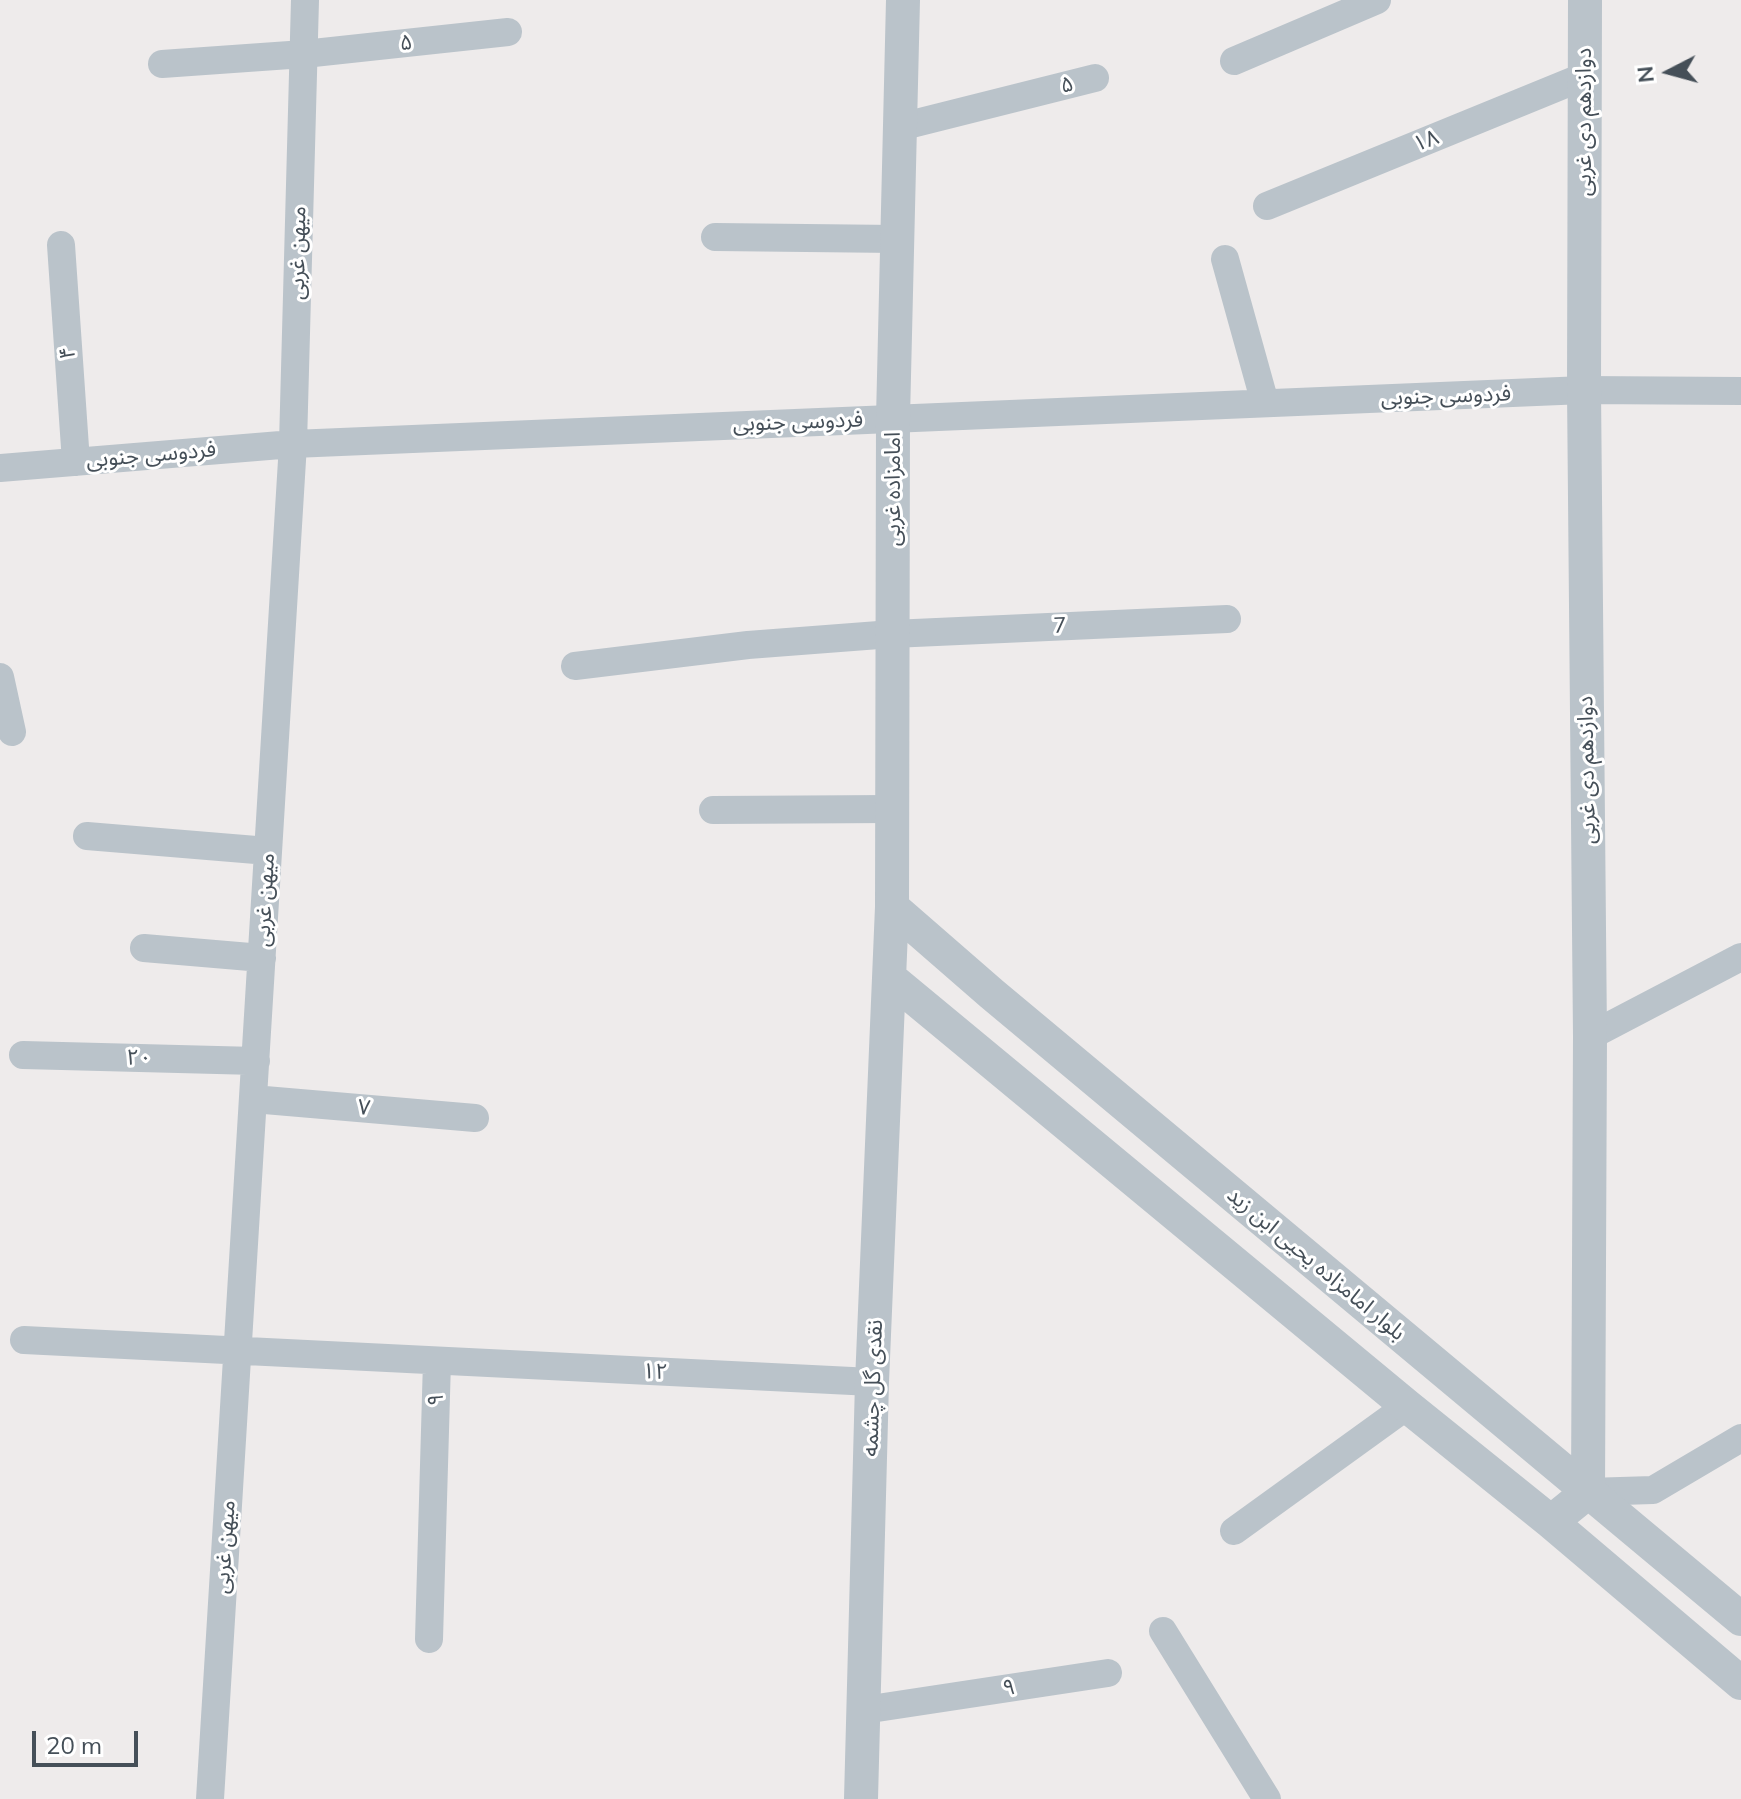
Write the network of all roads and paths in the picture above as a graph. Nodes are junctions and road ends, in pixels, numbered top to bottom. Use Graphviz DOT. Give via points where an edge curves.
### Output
graph roads {
  1 [pos="305,0"];
  2 [pos="903,0"];
  3 [pos="1377,0"];
  4 [pos="1585,0"];
  5 [pos="508,32"];
  6 [pos="304,54"];
  7 [pos="1234,61"];
  8 [pos="162,64"];
  9 [pos="1585,76"];
  10 [pos="1095,78"];
  11 [pos="900,127"];
  12 [pos="1267,206"];
  13 [pos="715,237"];
  14 [pos="897,239"];
  15 [pos="61,245"];
  16 [pos="1225,259"];
  17 [pos="1584,390"];
  18 [pos="1741,391"];
  19 [pos="1265,403"];
  20 [pos="893,418"];
  21 [pos="293,444"];
  22 [pos="76,462"];
  23 [pos="0,468"];
  24 [pos="1227,619"];
  25 [pos="892,634"];
  26 [pos="575,666"];
  27 [pos="0,677"];
  28 [pos="12,732"];
  29 [pos="891,809"];
  30 [pos="713,810"];
  31 [pos="87,836"];
  32 [pos="268,851"];
  33 [pos="892,907"];
  34 [pos="144,948"];
  35 [pos="1741,957"];
  36 [pos="262,958"];
  37 [pos="890,978"];
  38 [pos="1590,1036"];
  39 [pos="23,1055"];
  40 [pos="256,1061"];
  41 [pos="253,1099"];
  42 [pos="475,1118"];
  43 [pos="24,1340"];
  44 [pos="237,1352"];
  45 [pos="437,1361"];
  46 [pos="872,1382"];
  47 [pos="1407,1406"];
  48 [pos="1741,1438"];
  49 [pos="1588,1492"];
  50 [pos="1551,1522"];
  51 [pos="1234,1531"];
  52 [pos="1741,1619"];
  53 [pos="1163,1631"];
  54 [pos="429,1639"];
  55 [pos="1108,1673"];
  56 [pos="1741,1683"];
  57 [pos="864,1710"];
  58 [pos="210,1799"];
  59 [pos="861,1799"];
  60 [pos="1267,1799"];
  1 -- 6 [label="street, میهن غربی"];
  2 -- 11 [label="street, امامزاده غربی"];
  3 -- 7 [label="street"];
  4 -- 9 [label="street, دوازدهم دی غربی"];
  5 -- 6 [label="street, ۵"];
  6 -- 8 [label="street, ۵"];
  6 -- 21 [label="street, میهن غربی"];
  9 -- 12 [label="street, ۱۸"];
  9 -- 17 [label="street, دوازدهم دی غربی"];
  10 -- 11 [label="street, ۵"];
  11 -- 14 [label="street, امامزاده غربی"];
  13 -- 14 [label="street"];
  14 -- 20 [label="street, امامزاده غربی"];
  15 -- 22 [label="street, ۴"];
  16 -- 19 [label="street"];
  17 -- 18 [label="street, فردوسی جنوبی"];
  17 -- 19 [label="street, فردوسی جنوبی"];
  17 -- 38 [label="street, دوازدهم دی غربی"];
  19 -- 20 [label="street, فردوسی جنوبی"];
  20 -- 21 [label="street, فردوسی جنوبی"];
  20 -- 25 [label="street, امامزاده غربی"];
  21 -- 22 [label="street, فردوسی جنوبی"];
  21 -- 32 [label="street, میهن غربی"];
  22 -- 23 [label="street, فردوسی جنوبی"];
  24 -- 25 [label="street, 7"];
  25 -- 26 [label="street, 7"];
  25 -- 29 [label="street, امامزاده غربی"];
  27 -- 28 [label="street"];
  29 -- 30 [label="street"];
  29 -- 33 [label="street, امامزاده غربی"];
  31 -- 32 [label="street"];
  32 -- 36 [label="street, میهن غربی"];
  33 -- 37 [label="street, امامزاده غربی"];
  33 -- 49 [label="street, بلوار امامزاده یحیی ابن زید"];
  34 -- 36 [label="street"];
  35 -- 38 [label="street"];
  36 -- 40 [label="street, میهن غربی"];
  37 -- 46 [label="street, نقدی گل چشمه"];
  37 -- 47 [label="street"];
  38 -- 49 [label="street, دوازدهم دی غربی"];
  39 -- 40 [label="street, ۲۰"];
  40 -- 41 [label="street, میهن غربی"];
  41 -- 42 [label="street, ۷"];
  41 -- 44 [label="street, میهن غربی"];
  43 -- 44 [label="street, ۹"];
  44 -- 45 [label="street, ۹"];
  44 -- 58 [label="street, میهن غربی"];
  45 -- 46 [label="street, ۱۲"];
  45 -- 54 [label="street, ۹"];
  46 -- 57 [label="street, نقدی گل چشمه"];
  47 -- 50 [label="street"];
  47 -- 51 [label="street"];
  48 -- 49 [label="street" via="1653,1490"];
  49 -- 50 [label="street"];
  49 -- 52 [label="street, بلوار امامزاده یحیی ابن زید"];
  50 -- 56 [label="street"];
  53 -- 60 [label="street"];
  55 -- 57 [label="street, ۹"];
  57 -- 59 [label="street, نقدی گل چشمه"];
}
